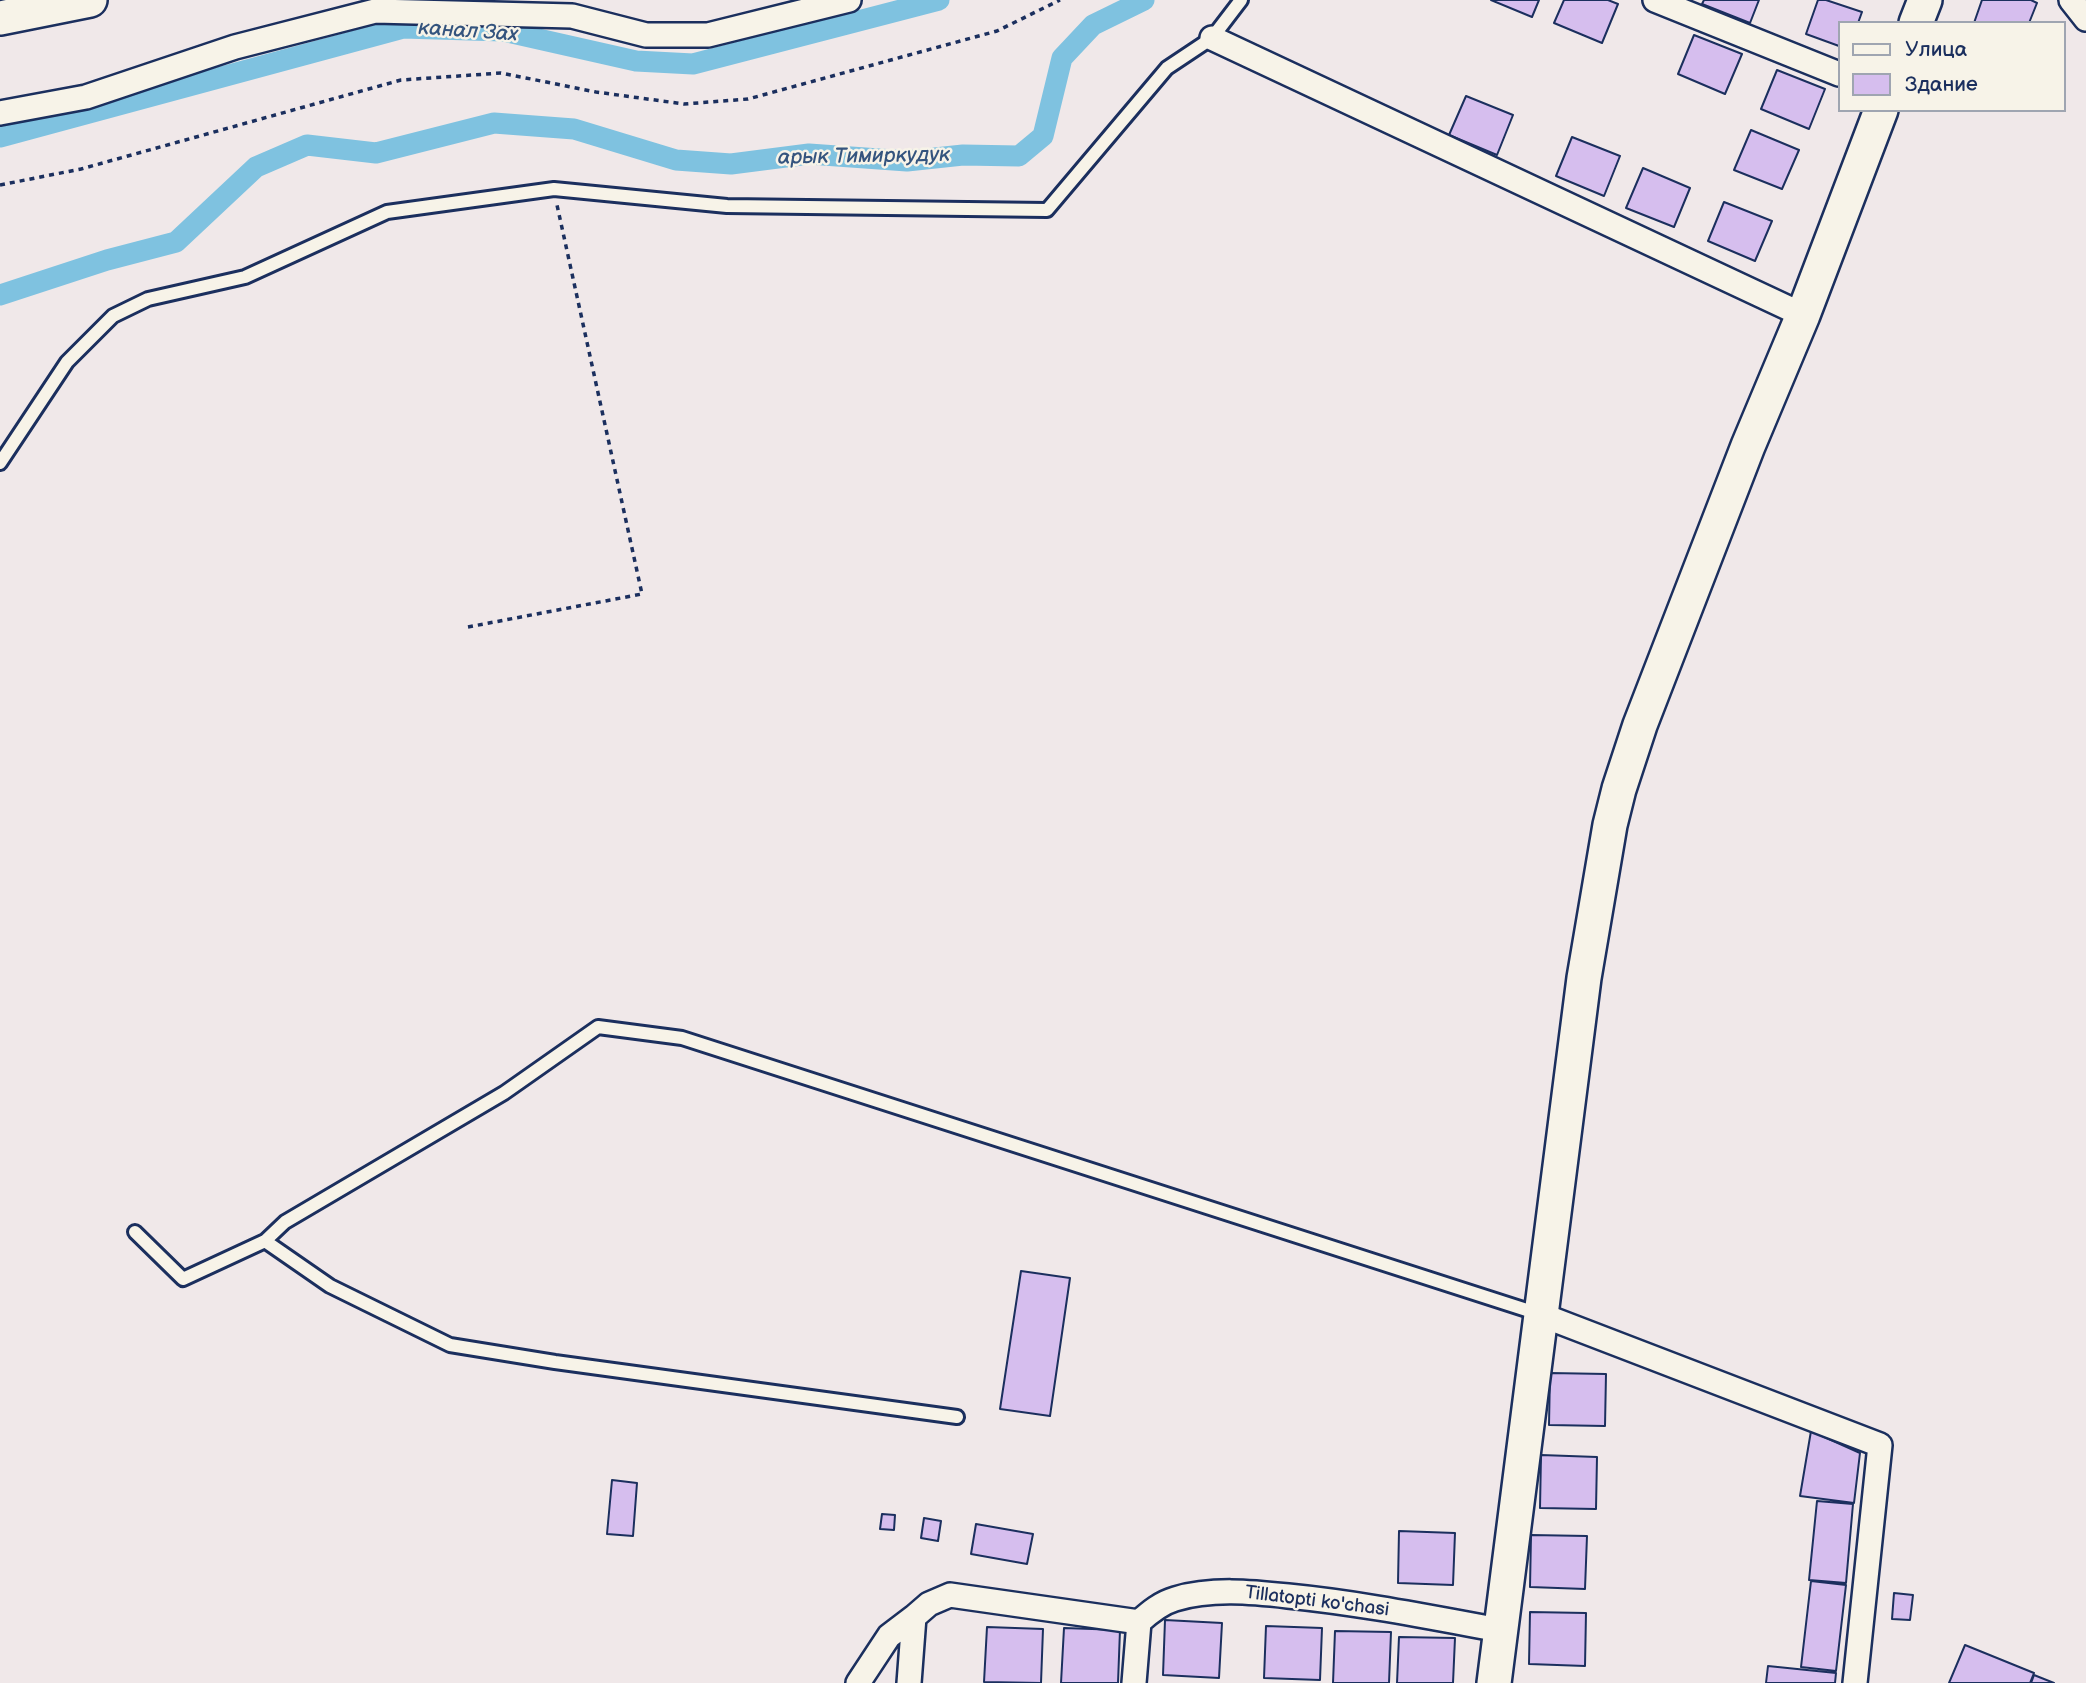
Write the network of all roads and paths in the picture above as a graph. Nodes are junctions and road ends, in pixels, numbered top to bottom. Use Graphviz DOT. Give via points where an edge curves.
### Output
graph roads {
  1 [pos="90,0"];
  2 [pos="849,0"];
  3 [pos="1060,0"];
  4 [pos="1241,0"];
  5 [pos="1655,0"];
  6 [pos="1926,0"];
  7 [pos="2071,0"];
  8 [pos="780,8"];
  9 [pos="0,18"];
  10 [pos="2086,19"];
  11 [pos="1917,21"];
  12 [pos="1212,38"];
  13 [pos="1838,74"];
  14 [pos="1880,112"];
  15 [pos="0,113"];
  16 [pos="0,185"];
  17 [pos="554,189"];
  18 [pos="1803,315"];
  19 [pos="0,463"];
  20 [pos="468,626"];
  21 [pos="135,1232"];
  22 [pos="265,1241"];
  23 [pos="1539,1314"];
  24 [pos="957,1417"];
  25 [pos="914,1618"];
  26 [pos="1139,1622"];
  27 [pos="1500,1630"];
  28 [pos="858,1683"];
  29 [pos="909,1683"];
  30 [pos="1134,1683"];
  31 [pos="1493,1683"];
  32 [pos="1855,1683"];
  1 -- 9 [label="main road"];
  2 -- 8 [label="street"];
  3 -- 16 [label="path" via="997,30 748,99 684,104 501,73 401,80 81,169"];
  4 -- 12 [label="lane"];
  5 -- 13 [label="street"];
  6 -- 11 [label="main road"];
  7 -- 10 [label="street"];
  8 -- 15 [label="street" via="708,35 646,35 572,16 375,11 235,47 86,97"];
  12 -- 17 [label="lane" via="1167,68 1047,210 727,206"];
  12 -- 18 [label="street"];
  14 -- 18 [label="main road"];
  17 -- 19 [label="lane" via="387,212 244,276 148,299 113,316 67,362"];
  17 -- 20 [label="path" via="642,594"];
  18 -- 23 [label="main road" via="1743,459 1619,789 1592,917"];
  21 -- 22 [label="lane" via="183,1279"];
  22 -- 23 [label="lane" via="285,1222 504,1093 598,1027 682,1038"];
  22 -- 24 [label="lane" via="330,1286 450,1345"];
  23 -- 27 [label="main road"];
  23 -- 32 [label="street" via="1880,1445"];
  25 -- 26 [label="street" via="929,1604 950,1595"];
  25 -- 28 [label="street" via="889,1636"];
  25 -- 29 [label="street"];
  26 -- 27 [label="street, Tillatopti ko'chasi" via="1176,1599 1252,1592 1338,1601"];
  26 -- 30 [label="street"];
  27 -- 31 [label="main road"];
}
